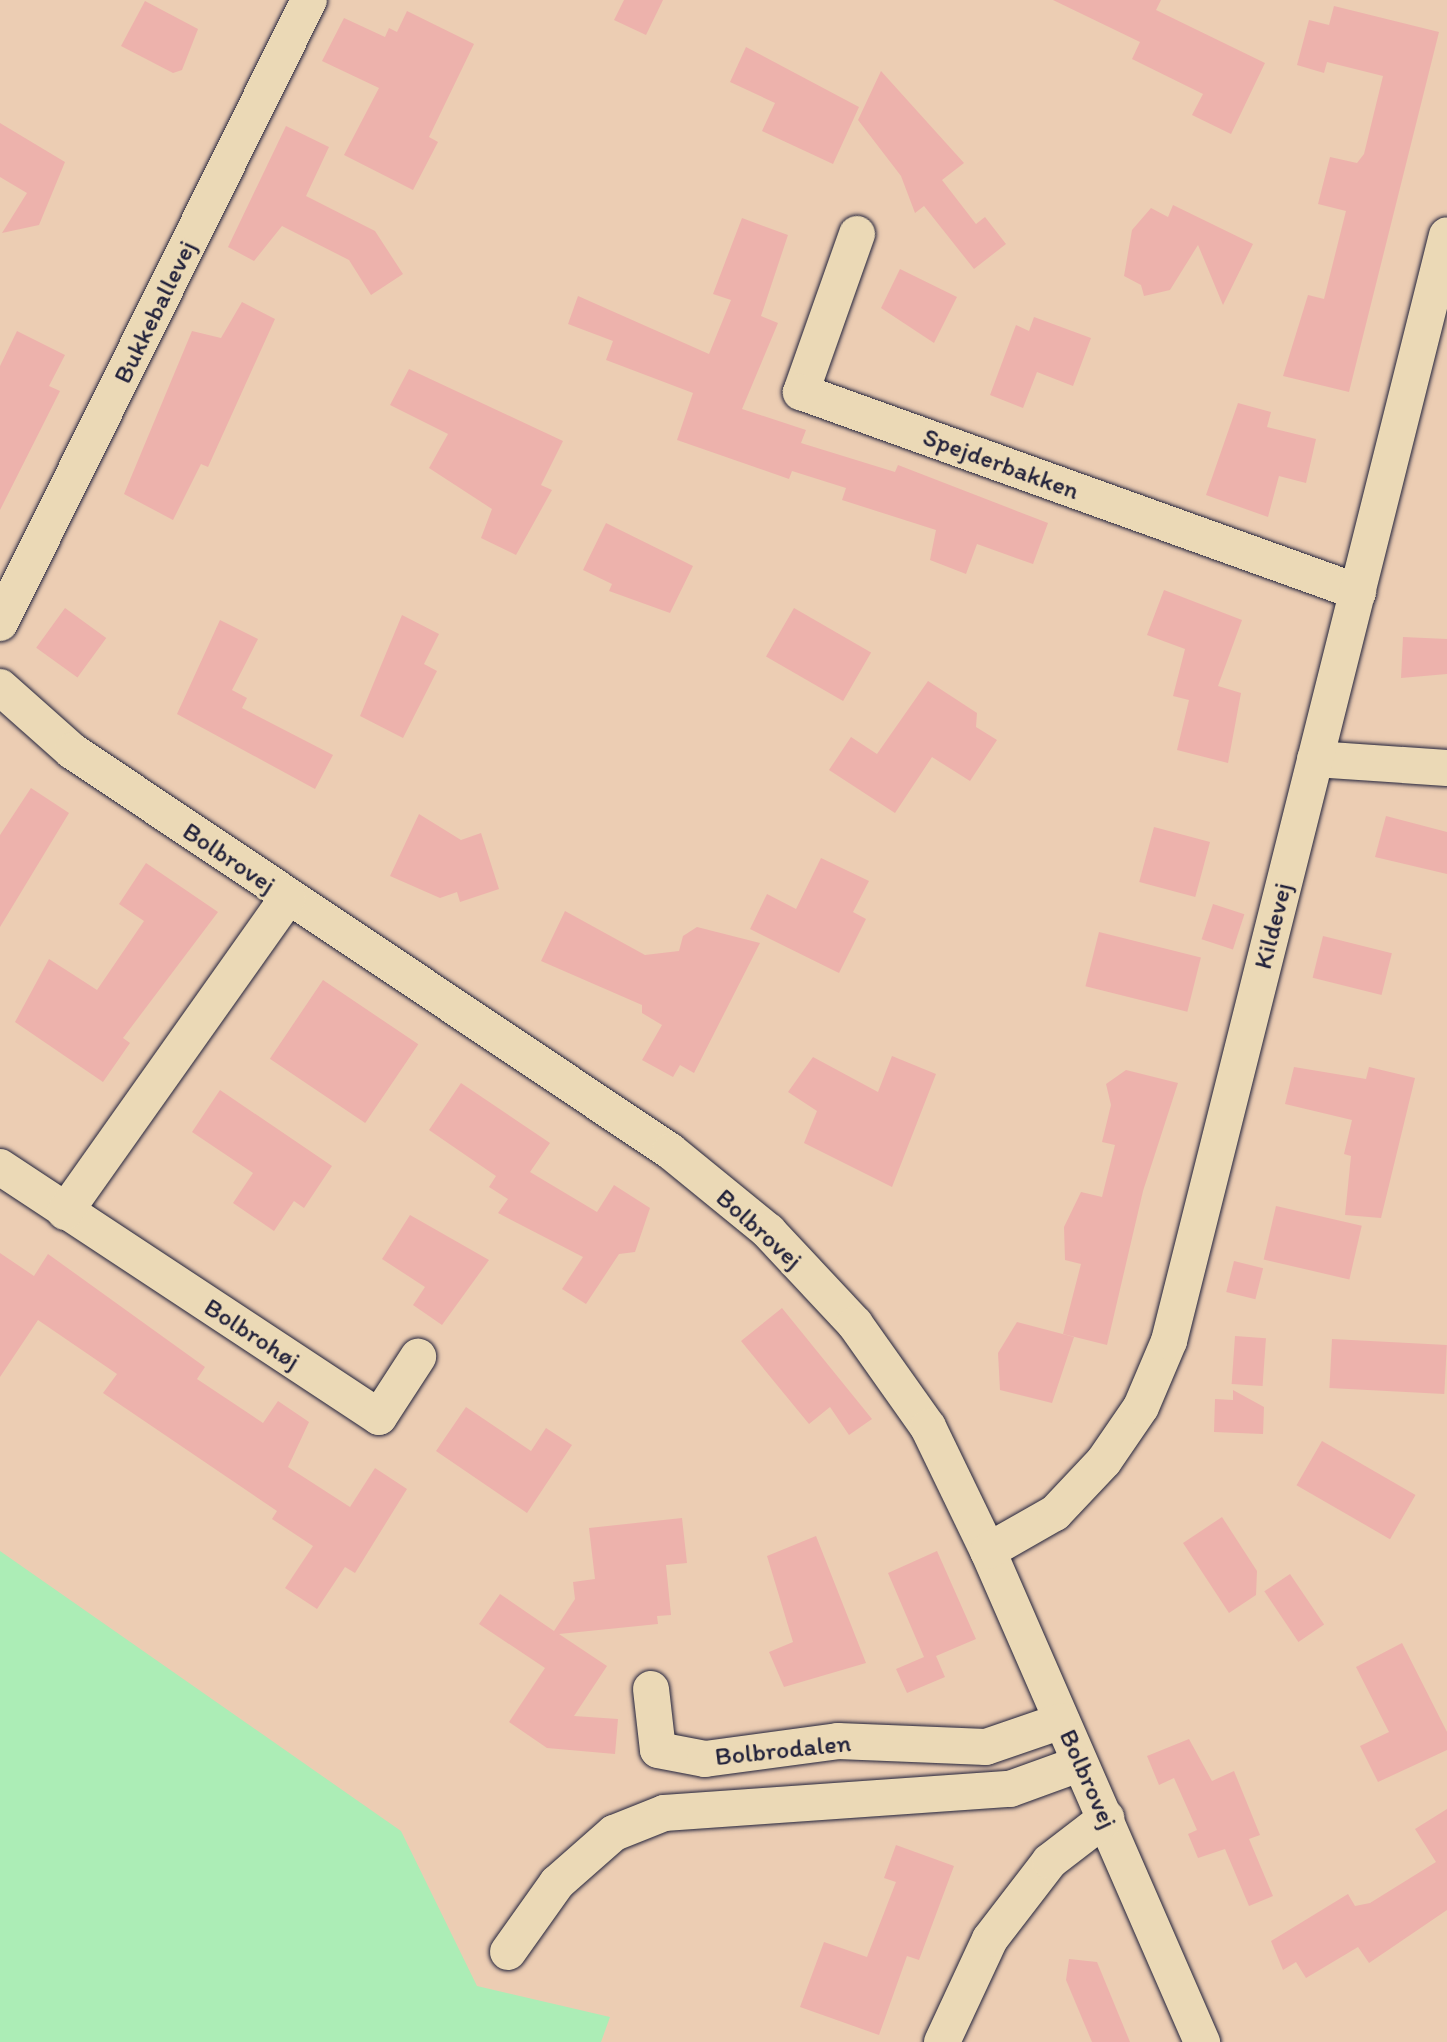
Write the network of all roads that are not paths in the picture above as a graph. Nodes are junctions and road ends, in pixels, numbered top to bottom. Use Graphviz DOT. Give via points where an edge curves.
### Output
graph roads {
  1 [pos="309,0"];
  2 [pos="857,234"];
  3 [pos="1447,235"];
  4 [pos="1358,592"];
  5 [pos="0,623"];
  6 [pos="0,687"];
  7 [pos="1315,759"];
  8 [pos="1447,768"];
  9 [pos="287,898"];
  10 [pos="0,1167"];
  11 [pos="65,1212"];
  12 [pos="418,1357"];
  13 [pos="988,1551"];
  14 [pos="651,1689"];
  15 [pos="1062,1721"];
  16 [pos="1079,1764"];
  17 [pos="1106,1818"];
  18 [pos="508,1952"];
  19 [pos="942,2042"];
  20 [pos="1202,2042"];
  1 -- 5 [label="street, Bukkeballevej"];
  2 -- 4 [label="street, Spejderbakken" via="801,392"];
  3 -- 4 [label="street, Kildevej"];
  4 -- 7 [label="street, Kildevej"];
  6 -- 9 [label="street, Bolbrovej" via="72,751"];
  7 -- 8 [label="street"];
  7 -- 13 [label="street, Kildevej" via="1169,1341 1141,1407 1104,1461 1055,1513"];
  9 -- 11 [label="street"];
  9 -- 13 [label="street, Bolbrovej" via="670,1151 768,1231 855,1324 928,1427"];
  10 -- 11 [label="street, Bolbrohøj"];
  11 -- 12 [label="street, Bolbrohøj" via="379,1417"];
  13 -- 15 [label="street, Bolbrovej"];
  14 -- 15 [label="street, Bolbrodalen" via="658,1750 705,1759 838,1741 986,1747"];
  15 -- 16 [label="street, Bolbrovej"];
  16 -- 17 [label="street, Bolbrovej"];
  16 -- 18 [label="street" via="1010,1789 664,1813 614,1833 557,1883"];
  17 -- 19 [label="street" via="1050,1861 990,1939"];
  17 -- 20 [label="street, Bolbrovej"];
}
